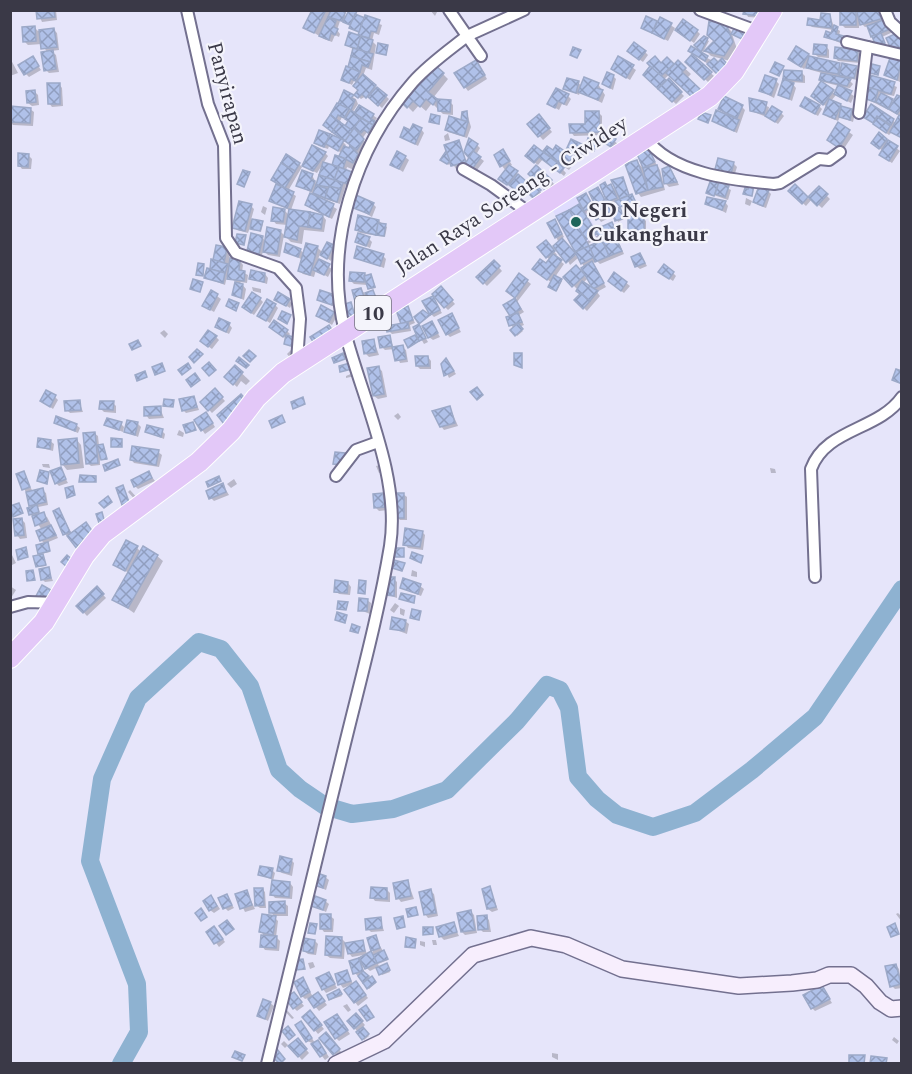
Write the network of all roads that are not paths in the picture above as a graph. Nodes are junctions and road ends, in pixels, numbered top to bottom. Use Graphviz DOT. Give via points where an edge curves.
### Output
graph roads {
  1 [pos="187,10"];
  2 [pos="449,10"];
  3 [pos="524,10"];
  4 [pos="700,10"];
  5 [pos="772,10"];
  6 [pos="885,10"];
  7 [pos="757,31"];
  8 [pos="902,33"];
  9 [pos="467,36"];
  10 [pos="847,42"];
  11 [pos="867,47"];
  12 [pos="902,54"];
  13 [pos="481,56"];
  14 [pos="859,113"];
  15 [pos="645,137"];
  16 [pos="840,152"];
  17 [pos="463,169"];
  18 [pos="528,212"];
  19 [pos="345,332"];
  20 [pos="297,361"];
  21 [pos="902,396"];
  22 [pos="378,442"];
  23 [pos="336,476"];
  24 [pos="815,577"];
  25 [pos="57,603"];
  26 [pos="10,607"];
  27 [pos="10,658"];
  28 [pos="902,1008"];
  29 [pos="267,1064"];
  30 [pos="336,1064"];
  1 -- 20 [label="street, Panyirapan" via="208,104 224,144 225,238 236,253 278,268 296,288 300,319"];
  2 -- 9 [label="street"];
  3 -- 9 [label="street"];
  4 -- 7 [label="street"];
  5 -- 7 [label="highway, Jalan Raya Soreang - Ciwidey / 10"];
  6 -- 8 [label="street" via="890,22"];
  7 -- 15 [label="highway, Jalan Raya Soreang - Ciwidey / 10" via="734,71 710,96"];
  9 -- 13 [label="street"];
  9 -- 19 [label="street" via="412,83 359,167 339,250 339,300"];
  10 -- 11 [label="street"];
  11 -- 12 [label="street"];
  11 -- 14 [label="street"];
  15 -- 16 [label="street" via="653,149 711,176 774,184"];
  15 -- 18 [label="highway, Jalan Raya Soreang - Ciwidey / 10"];
  17 -- 18 [label="street"];
  18 -- 19 [label="highway, Jalan Raya Soreang - Ciwidey / 10"];
  19 -- 20 [label="highway, Jalan Raya Soreang - Ciwidey / 10"];
  19 -- 22 [label="street"];
  20 -- 25 [label="highway, Jalan Raya Soreang - Ciwidey / 10" via="256,398 231,431 199,462 102,534 84,556"];
  21 -- 24 [label="street" via="878,418 827,444 816,454 811,468"];
  22 -- 23 [label="street" via="356,450"];
  22 -- 29 [label="street" via="386,474 390,544"];
  25 -- 26 [label="street" via="28,602"];
  25 -- 27 [label="highway, Jalan Raya Soreang - Ciwidey / 10"];
  28 -- 30 [label="street" via="891,1009 880,1002 851,975 739,986 622,969 566,945 531,938 473,955 384,1041"];
}
